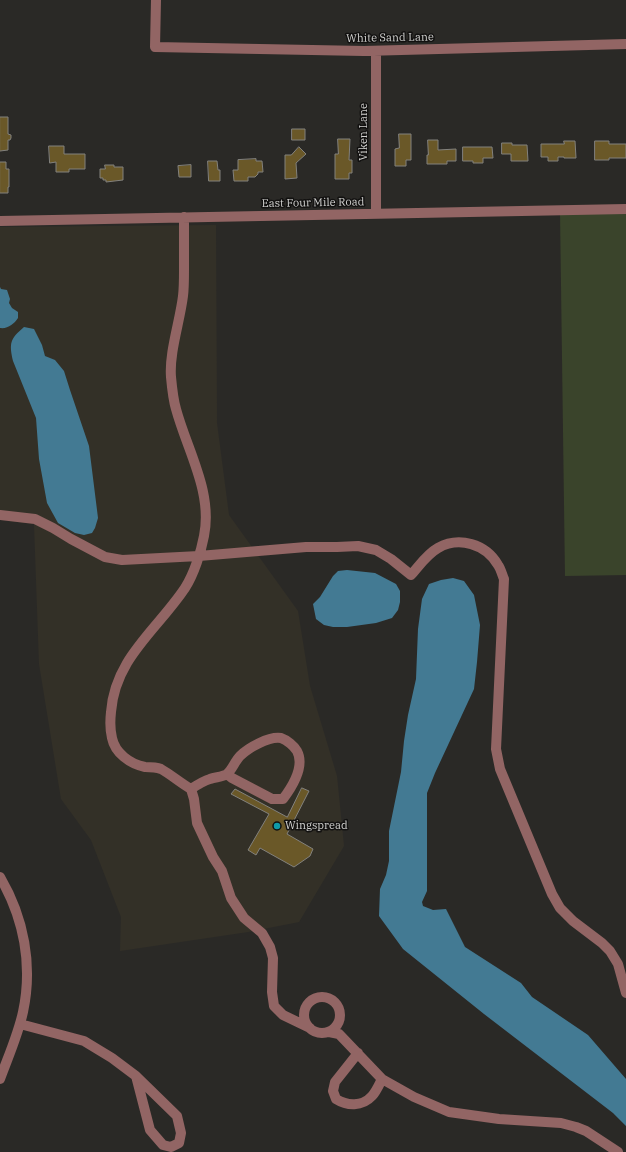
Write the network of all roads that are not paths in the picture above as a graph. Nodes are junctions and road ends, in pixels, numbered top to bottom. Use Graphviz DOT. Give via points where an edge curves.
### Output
graph roads {
  1 [pos="156,0"];
  2 [pos="626,44"];
  3 [pos="376,51"];
  4 [pos="626,209"];
  5 [pos="376,214"];
  6 [pos="184,217"];
  7 [pos="0,221"];
  8 [pos="0,515"];
  9 [pos="199,556"];
  10 [pos="227,774"];
  11 [pos="191,790"];
  12 [pos="0,877"];
  13 [pos="626,993"];
  14 [pos="20,1024"];
  15 [pos="310,1028"];
  16 [pos="329,1032"];
  17 [pos="358,1053"];
  18 [pos="136,1076"];
  19 [pos="0,1079"];
  20 [pos="382,1079"];
  21 [pos="618,1152"];
  1 -- 3 [label="street, White Sand Lane" via="155,47"];
  2 -- 3 [label="street, White Sand Lane"];
  3 -- 5 [label="street, Viken Lane"];
  4 -- 5 [label="street, East Four Mile Road"];
  5 -- 6 [label="street, East Four Mile Road"];
  6 -- 7 [label="street, East Four Mile Road"];
  6 -- 9 [label="street" via="184,293 171,374 175,408 198,474 205,504 204,536"];
  8 -- 9 [label="street" via="35,519 111,558 122,560"];
  9 -- 11 [label="street" via="185,587 124,666 114,689 110,720 112,737 118,752 142,766 160,769"];
  9 -- 13 [label="street" via="306,547 358,546 376,550 391,558 411,575 438,548 450,544 475,544 488,552 498,565 504,580 496,749 500,770 552,894 560,908 573,921 610,951 618,964"];
  10 -- 10 [label="street" via="272,799 283,799 293,786 300,761 293,746 281,738 271,739 249,748"];
  10 -- 11 [label="street" via="198,784"];
  11 -- 15 [label="street" via="197,823 222,871 231,898 244,918 262,933 270,947 273,958 274,1006 283,1015"];
  12 -- 14 [label="street" via="17,911 26,950 27,988"];
  14 -- 18 [label="street" via="84,1041"];
  14 -- 19 [label="street"];
  15 -- 16 [label="street" via="319,1033"];
  15 -- 16 [label="street" via="304,1018 307,1006 317,998 329,999 340,1012 338,1024"];
  16 -- 17 [label="street" via="339,1034"];
  17 -- 20 [label="street"];
  17 -- 20 [label="street" via="335,1082 333,1090 336,1099 348,1104 360,1104 372,1096"];
  18 -- 18 [label="street" via="150,1130 163,1145 172,1147 179,1143 181,1133 177,1116"];
  20 -- 21 [label="street" via="414,1097 449,1112 499,1119 561,1123 586,1131"];
}
